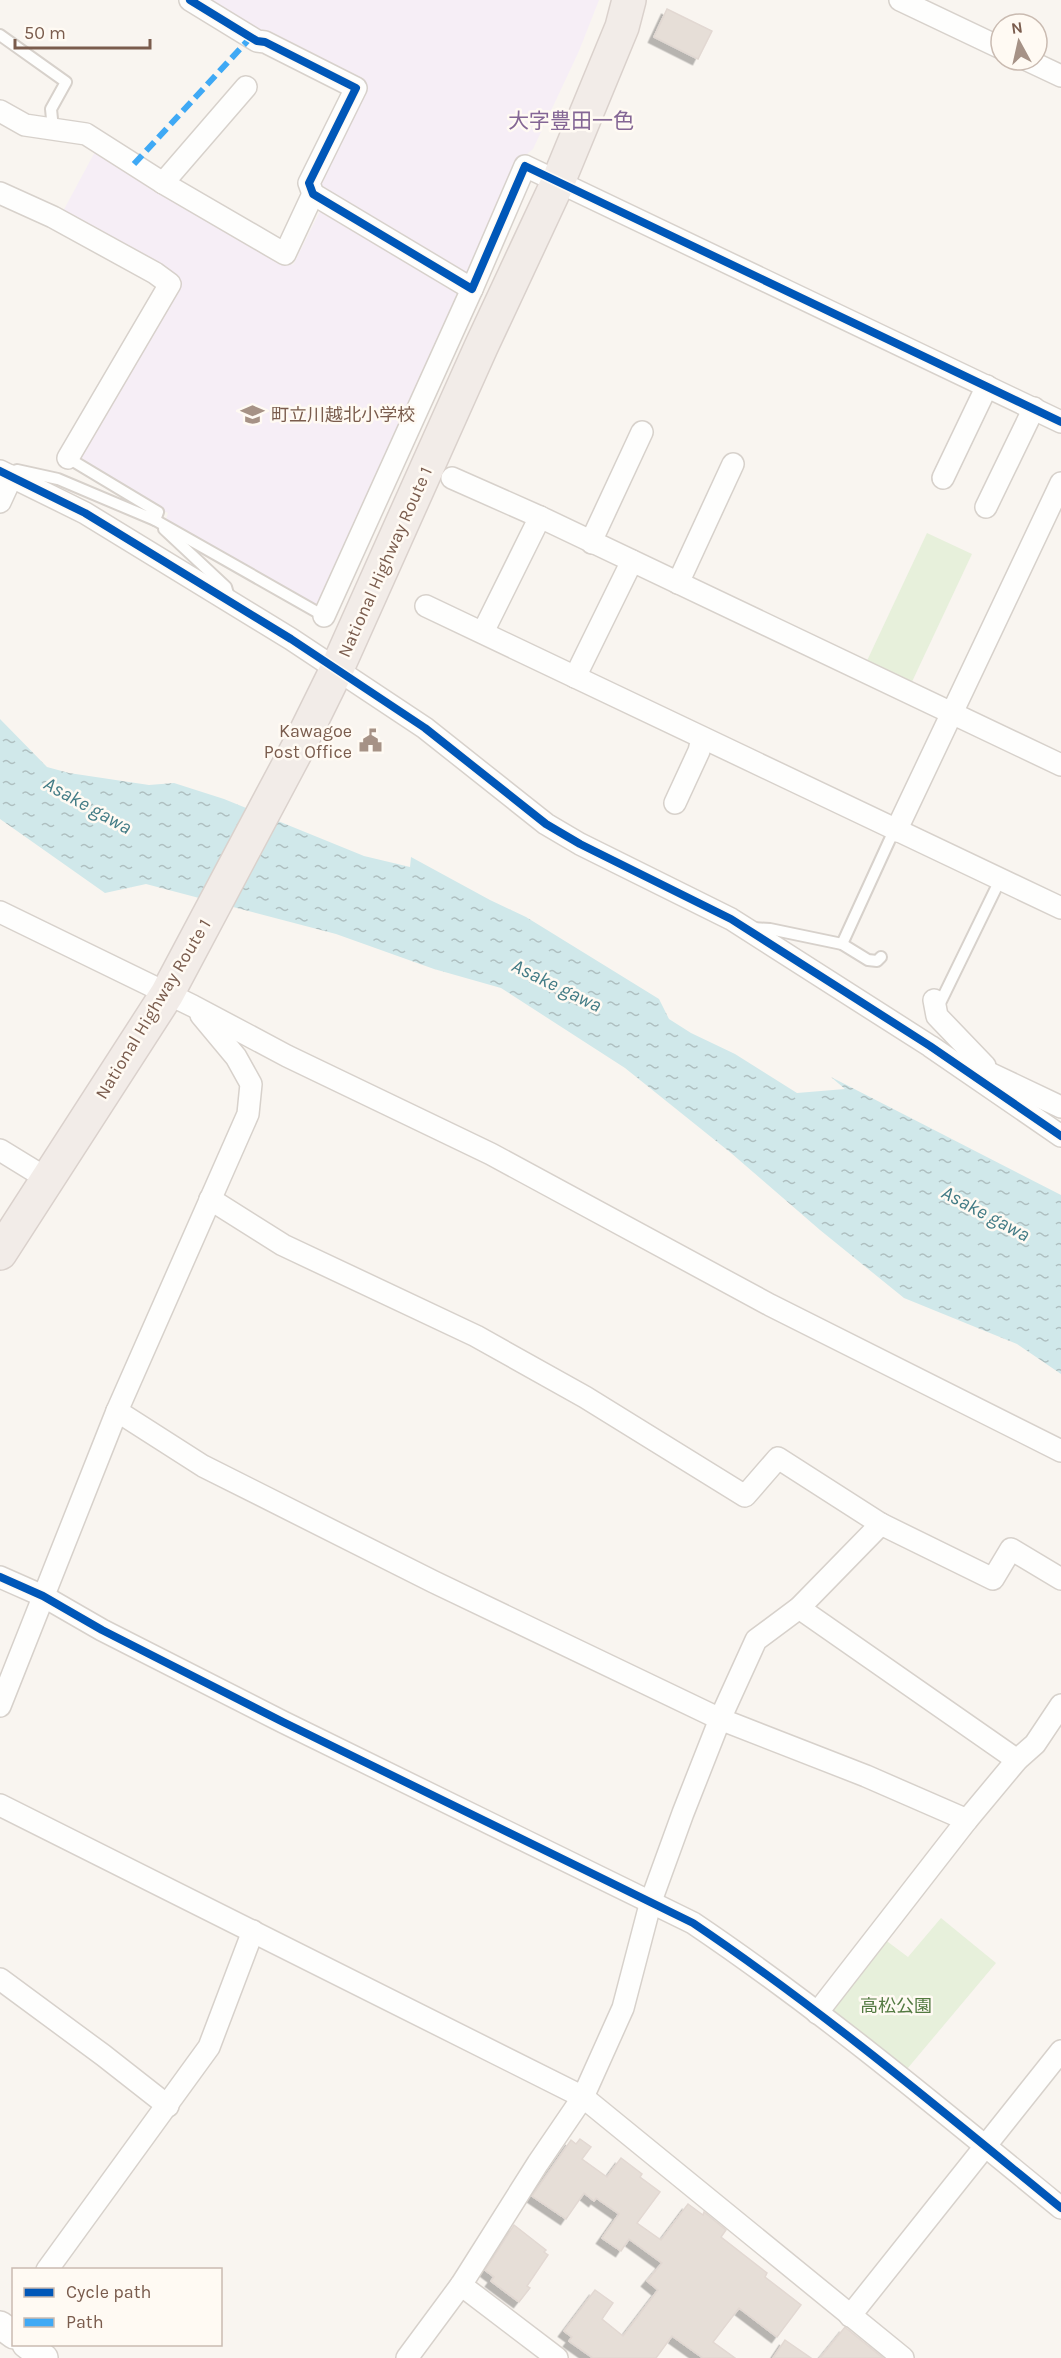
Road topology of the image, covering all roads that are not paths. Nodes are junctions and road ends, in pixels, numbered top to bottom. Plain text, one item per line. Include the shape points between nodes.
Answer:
1 (190, 0) edge
2 (629, 0) edge
3 (900, 0) edge
4 (0, 35) edge
5 (989, 42) edge
6 (246, 87) dead end
7 (0, 111) edge
8 (53, 129) junction
9 (558, 182) junction
10 (163, 183) junction
11 (0, 193) edge
12 (313, 194) junction
13 (472, 289) junction
14 (987, 386) junction
15 (1034, 408) junction
16 (1061, 422) edge
17 (642, 432) dead end
18 (68, 458) joint
19 (733, 464) dead end
20 (4, 470) edge
21 (452, 478) dead end
22 (943, 478) dead end
23 (1061, 483) edge
24 (0, 502) edge
25 (986, 507) dead end
26 (540, 517) junction
27 (155, 520) junction
28 (592, 543) junction
29 (632, 561) junction
30 (678, 583) junction
31 (232, 604) junction
32 (426, 606) dead end
33 (324, 616) joint
34 (483, 632) junction
35 (336, 671) junction
36 (575, 677) junction
37 (951, 713) junction
38 (702, 738) junction
39 (1061, 765) edge
40 (675, 803) dead end
41 (896, 831) junction
42 (1000, 880) junction
43 (1061, 908) edge
44 (0, 912) edge
45 (746, 928) junction
46 (842, 944) junction
47 (881, 957) dead end
48 (180, 1000) junction
49 (938, 1000) joint
50 (980, 1075) junction
51 (1061, 1107) edge
52 (1061, 1136) edge
53 (0, 1150) edge
54 (49, 1180) junction
55 (210, 1199) junction
56 (0, 1253) edge
57 (117, 1411) junction
58 (1061, 1451) edge
59 (881, 1524) junction
60 (0, 1577) edge
61 (1061, 1579) edge
62 (43, 1596) junction
63 (799, 1608) junction
64 (1061, 1705) edge
65 (0, 1706) edge
66 (720, 1719) junction
67 (1017, 1760) junction
68 (0, 1804) edge
69 (967, 1820) junction
70 (651, 1901) junction
71 (253, 1931) junction
72 (0, 1979) edge
73 (817, 2013) junction
74 (1061, 2051) edge
75 (583, 2097) junction
76 (168, 2106) junction
77 (985, 2146) junction
78 (1061, 2208) edge
79 (48, 2268) edge
80 (461, 2285) junction
81 (850, 2316) junction
82 (29, 2346) edge
83 (44, 2358) edge
84 (407, 2358) edge
85 (557, 2358) edge
86 (903, 2358) edge

1 - 12 street via 257,41 356,88 309,183
2 - 9 highway, National Highway Route 1 via 622,27
3 - 5 street
4 - 8 lane via 66,82 51,109
6 - 10 street
7 - 8 street via 25,125
8 - 10 street via 86,134
9 - 13 street via 525,166
9 - 14 street
9 - 35 highway, National Highway Route 1
10 - 12 street via 285,254
11 - 18 street via 53,217 170,284
12 - 13 street
13 - 33 street via 401,454
14 - 15 street
14 - 22 street
15 - 16 street
15 - 25 street
17 - 28 street
18 - 27 lane via 158,512
19 - 30 street
20 - 24 street
20 - 27 lane via 58,479
20 - 31 street via 85,513
21 - 26 street
23 - 37 street
26 - 28 street
26 - 34 street
27 - 31 lane via 225,587
27 - 33 lane
28 - 29 street
29 - 30 street
29 - 36 street
30 - 37 street
31 - 35 street
32 - 34 street
34 - 36 street
35 - 45 street via 425,728 546,824
35 - 48 highway, National Highway Route 1 via 184,963
36 - 38 street
37 - 39 street
37 - 41 street
38 - 40 street
38 - 41 street
41 - 42 street
41 - 46 lane
42 - 43 street
42 - 49 lane
44 - 48 street
45 - 46 lane
45 - 50 street
46 - 47 lane via 868,960
48 - 54 highway, National Highway Route 1
48 - 55 street via 236,1057 251,1084 248,1114
48 - 58 street via 491,1154 770,1305
49 - 50 street via 937,1016 985,1066
50 - 51 street
50 - 52 street
53 - 54 street
54 - 56 highway, National Highway Route 1
55 - 57 street
55 - 59 street via 283,1245 486,1341 745,1496 778,1458
57 - 62 street
57 - 66 street via 203,1466
59 - 61 street via 993,1579 1011,1549
59 - 63 street
60 - 62 street
62 - 65 street
62 - 70 street via 273,1717 607,1883
63 - 66 street via 756,1640
63 - 67 street
64 - 67 street via 1035,1744
66 - 69 street
66 - 70 street
67 - 69 street
68 - 71 street
69 - 73 street
70 - 73 street via 693,1923
70 - 75 street via 623,2008
71 - 75 street
71 - 76 street via 209,2047
72 - 76 street
73 - 77 street
74 - 77 street
75 - 80 street
75 - 81 street
76 - 79 street
77 - 78 street
77 - 81 street
80 - 84 street
80 - 85 street
81 - 86 street
82 - 83 street

